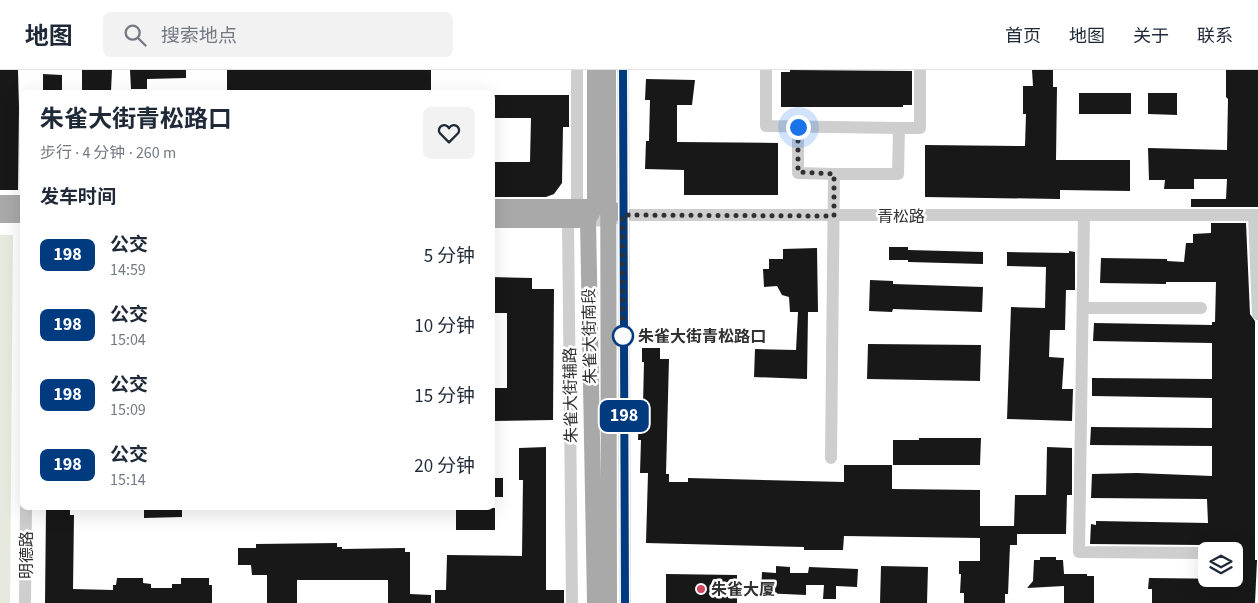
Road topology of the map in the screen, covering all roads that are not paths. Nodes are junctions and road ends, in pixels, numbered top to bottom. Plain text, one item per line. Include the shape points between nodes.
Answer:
1 (577, 70) edge
2 (595, 70) edge
3 (608, 70) edge
4 (623, 70) edge
5 (766, 70) edge
6 (920, 70) edge
7 (798, 127) junction
8 (899, 128) junction
9 (834, 174) junction
10 (0, 202) edge
11 (20, 203) edge
12 (495, 206) edge
13 (573, 214) junction
14 (604, 214) junction
15 (0, 215) edge
16 (20, 215) edge
17 (1256, 215) edge
18 (834, 216) junction
19 (1084, 216) junction
20 (495, 220) edge
21 (1082, 308) junction
22 (1201, 308) dead end
23 (1258, 314) edge
24 (831, 458) dead end
25 (26, 510) edge
26 (1198, 553) edge
27 (25, 603) edge
28 (572, 603) edge
29 (595, 603) edge
30 (609, 603) edge
31 (625, 603) edge

1 - 13 street, 朱雀大街辅路
2 - 14 main road, 朱雀大街南段
3 - 14 main road, 朱雀大街南段
4 - 14 street
5 - 7 street via 766,126
6 - 8 street via 920,128
7 - 8 street
7 - 9 street via 798,172
8 - 9 street via 898,174
9 - 18 street
10 - 11 main road
12 - 13 main road, 青松路
13 - 14 main road, 青松路
13 - 20 main road, 青松路
13 - 28 street, 朱雀大街辅路
14 - 18 street, 青松路
14 - 29 main road, 朱雀大街南段
14 - 30 main road, 朱雀大街南段
14 - 31 street
15 - 16 main road
17 - 19 street, 青松路
17 - 23 street
18 - 19 street, 青松路
18 - 24 street
19 - 21 street
21 - 22 street
21 - 26 street via 1079,552
25 - 27 street, 明德路

